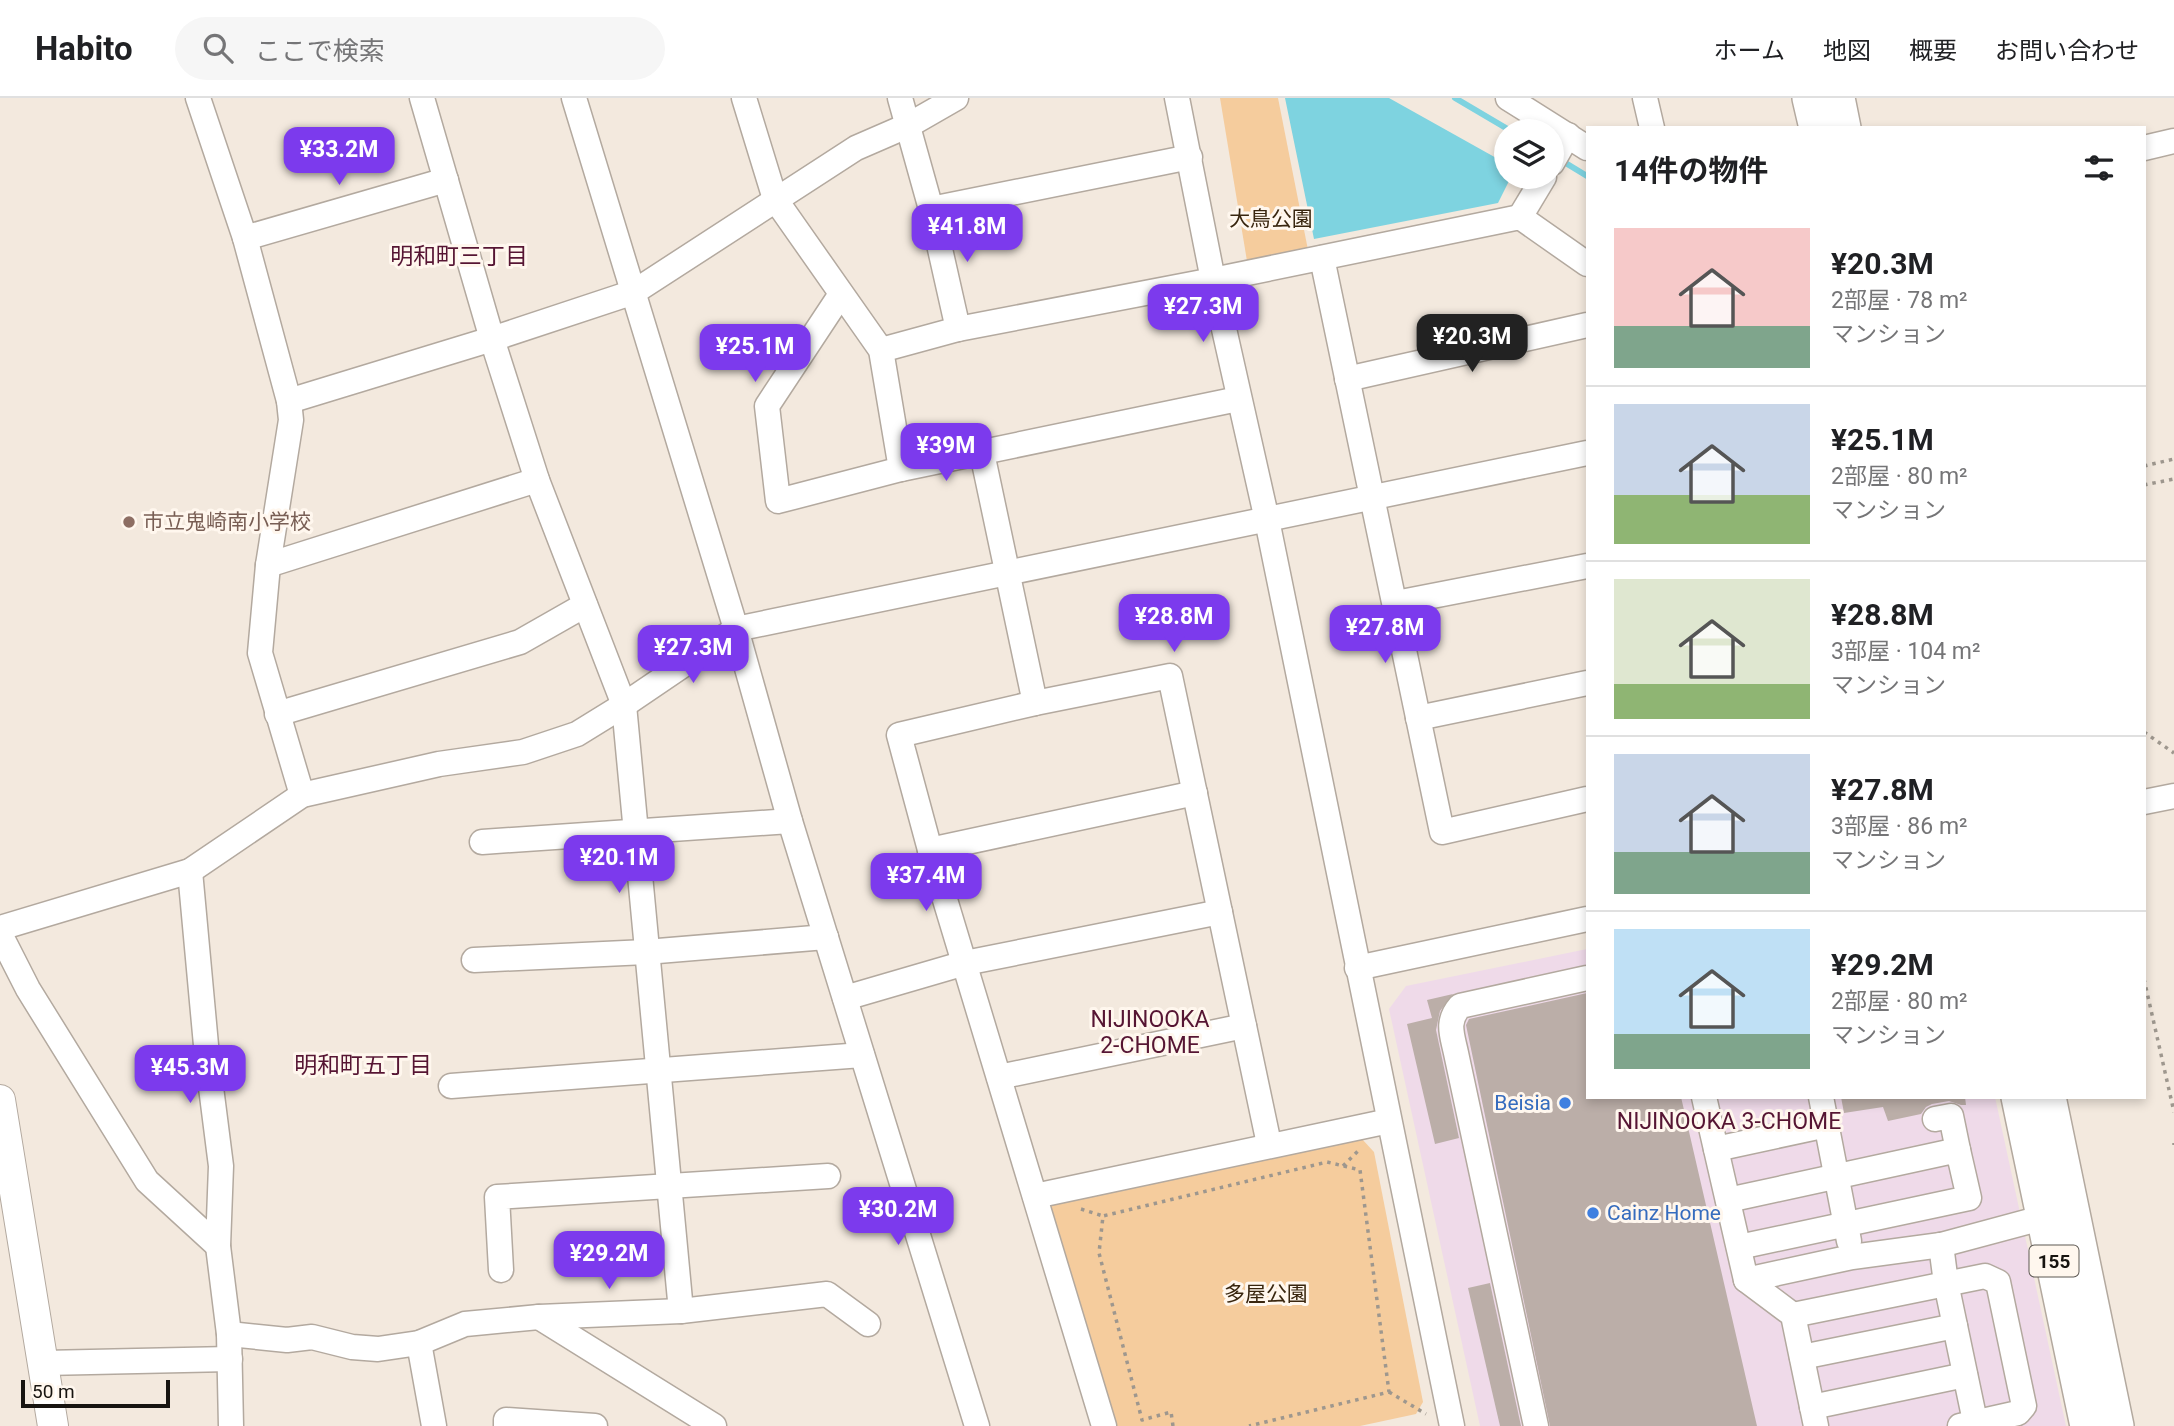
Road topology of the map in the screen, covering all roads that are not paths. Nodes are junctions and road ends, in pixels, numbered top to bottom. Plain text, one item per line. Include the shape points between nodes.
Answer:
1 (198, 98) edge
2 (422, 98) edge
3 (574, 98) edge
4 (744, 98) edge
5 (900, 98) edge
6 (956, 98) edge
7 (1177, 98) edge
8 (1508, 98) edge
9 (1645, 98) edge
10 (1810, 98) edge
11 (1837, 98) edge
12 (909, 125) junction
13 (1652, 126) edge
14 (1816, 126) edge
15 (1843, 126) edge
16 (1578, 141) edge
17 (2174, 141) edge
18 (2146, 148) edge
19 (1564, 153) edge
20 (1190, 157) junction
21 (446, 180) junction
22 (1537, 189) edge
23 (775, 200) junction
24 (932, 209) junction
25 (1520, 217) junction
26 (245, 238) junction
27 (1322, 258) junction
28 (1586, 263) edge
29 (1213, 280) junction
30 (634, 292) junction
31 (841, 294) junction
32 (1586, 325) edge
33 (958, 329) junction
34 (492, 339) junction
35 (881, 350) junction
36 (1347, 379) junction
37 (1238, 399) junction
38 (289, 401) junction
39 (982, 453) junction
40 (1586, 453) edge
41 (901, 469) junction
42 (537, 480) junction
43 (1371, 498) junction
44 (1267, 520) junction
45 (268, 565) junction
46 (1586, 566) edge
47 (1007, 574) junction
48 (1396, 603) junction
49 (585, 605) junction
50 (736, 629) junction
51 (1586, 683) edge
52 (1035, 703) junction
53 (624, 705) junction
54 (276, 714) junction
55 (1419, 718) junction
56 (1195, 793) junction
57 (302, 795) junction
58 (2174, 796) edge
59 (1586, 799) edge
60 (2146, 802) edge
61 (790, 821) junction
62 (636, 833) junction
63 (482, 842) dead end
64 (930, 850) junction
65 (190, 871) junction
66 (1220, 912) junction
67 (1586, 919) edge
68 (0, 928) edge
69 (0, 934) edge
70 (826, 937) junction
71 (646, 952) junction
72 (474, 960) dead end
73 (965, 963) junction
74 (1357, 968) junction
75 (1586, 978) edge
76 (845, 998) junction
77 (1244, 1026) junction
78 (862, 1055) junction
79 (658, 1069) junction
80 (999, 1077) junction
81 (451, 1086) dead end
82 (1712, 1099) edge
83 (1821, 1099) edge
84 (2019, 1099) edge
85 (2048, 1099) edge
86 (0, 1100) edge
87 (1935, 1119) dead end
88 (1389, 1121) junction
89 (1826, 1125) junction
90 (1269, 1144) junction
91 (4, 1146) edge
92 (1716, 1149) junction
93 (1958, 1150) junction
94 (1836, 1175) junction
95 (828, 1176) dead end
96 (668, 1186) junction
97 (1035, 1196) junction
98 (1728, 1200) junction
99 (2045, 1217) junction
100 (1846, 1224) junction
101 (1941, 1245) junction
102 (218, 1246) junction
103 (1739, 1247) junction
104 (1852, 1257) junction
105 (501, 1270) dead end
106 (1746, 1280) junction
107 (1946, 1283) junction
108 (681, 1311) junction
109 (1793, 1315) junction
110 (539, 1317) junction
111 (868, 1324) dead end
112 (1955, 1326) junction
113 (419, 1343) junction
114 (230, 1346) junction
115 (1801, 1357) junction
116 (44, 1363) junction
117 (1965, 1375) junction
118 (1814, 1417) edge
119 (1443, 1423) edge
120 (1970, 1425) edge
121 (53, 1426) edge
122 (231, 1426) edge
123 (434, 1426) edge
124 (506, 1426) edge
125 (595, 1426) edge
126 (714, 1426) edge
127 (977, 1426) edge
128 (1104, 1426) edge
129 (1536, 1426) edge
130 (2088, 1426) edge
131 (2116, 1426) edge

1 - 26 street
2 - 21 street
3 - 30 street
4 - 23 street
5 - 12 street
6 - 12 street
7 - 20 street
8 - 16 street
9 - 13 street
10 - 14 highway
11 - 15 highway
12 - 23 street via 856,148
12 - 24 street
16 - 19 street
17 - 18 street
20 - 24 street
20 - 29 street
21 - 26 street
21 - 34 street
22 - 25 street
23 - 30 street
23 - 31 street
24 - 33 street
25 - 27 street
25 - 28 street
26 - 38 street
27 - 29 street
27 - 36 street
29 - 33 street
29 - 37 street
30 - 34 street
30 - 50 street
31 - 35 street
31 - 41 street via 767,406 778,501
32 - 36 street
33 - 35 street
34 - 38 street
34 - 42 street
35 - 41 street
36 - 43 street
37 - 39 street
37 - 44 street
38 - 45 street via 291,421
39 - 41 street
39 - 47 street
40 - 43 street
42 - 45 street
42 - 49 street
43 - 44 street
43 - 48 street
44 - 47 street
44 - 74 street
45 - 54 street via 260,653
46 - 48 street
47 - 50 street
47 - 52 street
48 - 55 street
49 - 53 street
49 - 54 street via 520,642
50 - 53 street
50 - 61 street
51 - 55 street
52 - 56 street via 1170,676
52 - 64 street via 899,735
53 - 57 street via 577,734 523,752 439,764
53 - 62 street
54 - 57 street
55 - 59 street via 1443,832
56 - 64 street
56 - 66 street
57 - 65 street
58 - 60 street
61 - 62 street
61 - 70 street
62 - 63 street
62 - 71 street
64 - 73 street
65 - 68 street
65 - 102 street via 221,1166
66 - 73 street
66 - 77 street
67 - 74 street
69 - 102 street via 28,989 147,1181
70 - 71 street
70 - 76 street
71 - 72 street
71 - 79 street
73 - 76 street
73 - 80 street
74 - 88 street
75 - 129 street via 1460,1006 1452,1015 1456,1053
76 - 78 street
77 - 80 street
77 - 90 street
78 - 79 street
78 - 127 street
79 - 81 street
79 - 96 street
80 - 97 street
82 - 92 street
83 - 89 street
84 - 99 highway, 155
85 - 131 highway, 155
86 - 91 main road
87 - 93 street via 1951,1116
88 - 90 street
88 - 119 street
89 - 92 street
89 - 94 street
90 - 97 street
91 - 116 main road
92 - 98 street
93 - 94 street
93 - 100 street via 1969,1198
94 - 98 street
94 - 100 street
95 - 96 street
96 - 105 street via 497,1197
96 - 108 street
97 - 128 street
98 - 103 street
99 - 101 street
99 - 130 highway, 155
100 - 103 street
100 - 104 street
101 - 104 street
101 - 107 street
102 - 114 street
103 - 106 street
104 - 106 street
106 - 109 street
107 - 109 street
107 - 112 street
107 - 120 street via 1985,1276 1998,1282 2024,1406 2018,1413
108 - 110 street
108 - 111 street via 827,1294
109 - 115 street
110 - 113 street via 465,1324
110 - 126 street
112 - 115 street
112 - 117 street
113 - 114 street via 378,1349 312,1338
113 - 123 street
114 - 116 street
114 - 122 street
115 - 118 street
116 - 121 main road
117 - 118 street
117 - 120 street
124 - 125 street via 506,1420

